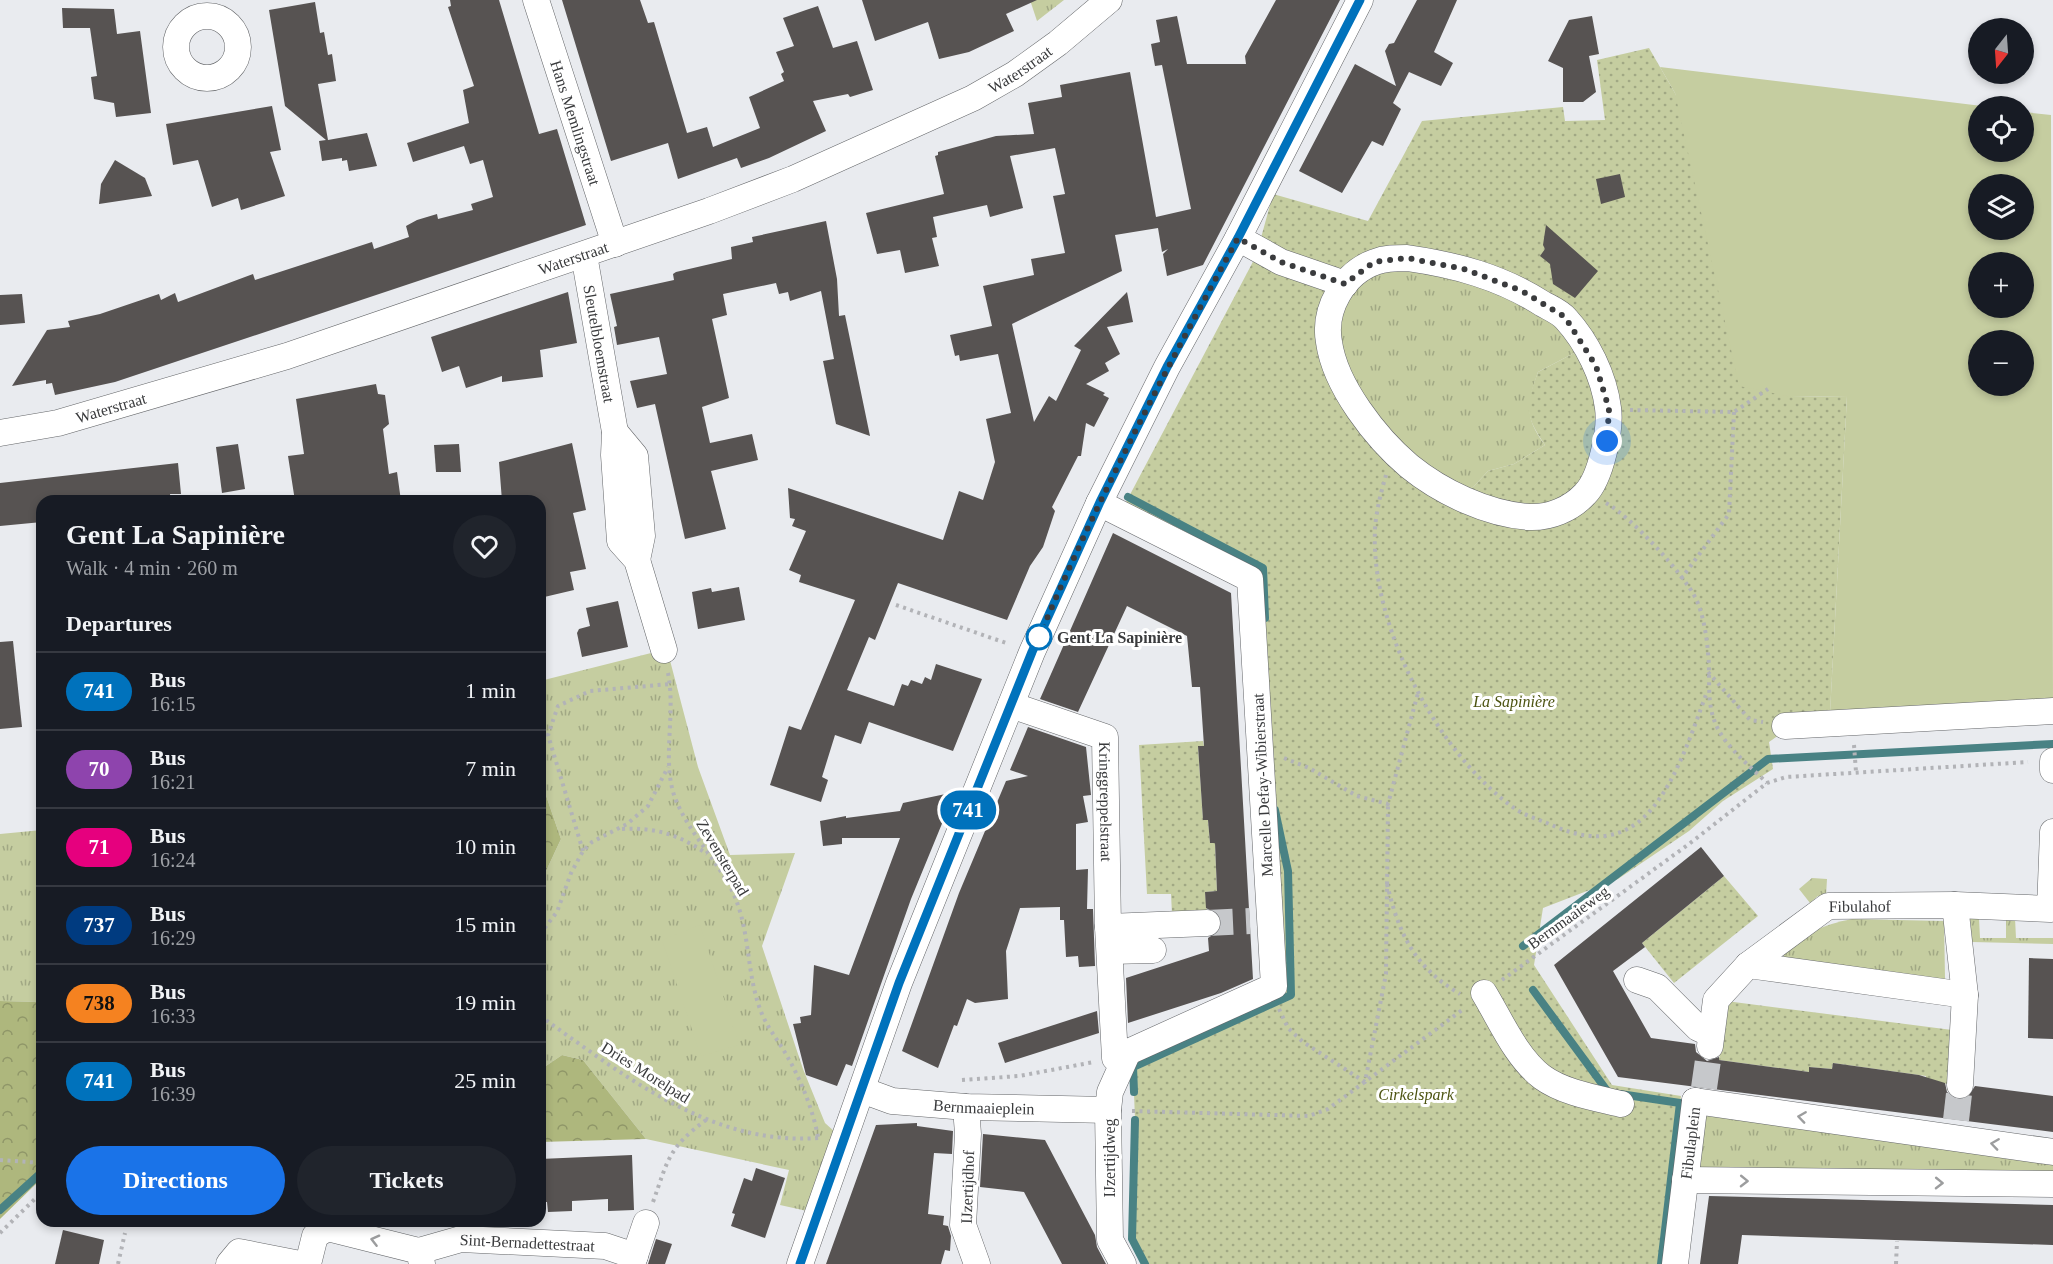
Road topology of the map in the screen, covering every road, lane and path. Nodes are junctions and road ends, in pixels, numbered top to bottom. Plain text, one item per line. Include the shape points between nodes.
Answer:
1 (536, 0) edge
2 (1109, 0) edge
3 (1360, 0) edge
4 (1238, 238) junction
5 (615, 244) junction
6 (584, 255) junction
7 (1345, 284) junction
8 (1768, 389) dead end
9 (1609, 409) junction
10 (1734, 412) junction
11 (0, 433) edge
12 (1393, 451) junction
13 (1586, 493) junction
14 (1100, 502) junction
15 (1681, 579) junction
16 (896, 605) dead end
17 (664, 650) joint
18 (1032, 652) junction
19 (1708, 672) junction
20 (670, 684) junction
21 (1418, 692) junction
22 (1707, 692) junction
23 (1011, 705) junction
24 (2053, 711) edge
25 (1785, 726) joint
26 (1281, 757) dead end
27 (2053, 761) edge
28 (668, 766) junction
29 (2053, 770) edge
30 (1767, 783) junction
31 (1388, 804) junction
32 (618, 829) junction
33 (2053, 832) edge
34 (583, 851) junction
35 (710, 855) junction
36 (1386, 878) junction
37 (1955, 905) junction
38 (1207, 922) tunnel mouth
39 (546, 926) edge
40 (1109, 939) junction
41 (1153, 950) dead end
42 (1748, 965) junction
43 (1637, 980) dead end
44 (1965, 995) junction
45 (1479, 998) junction
46 (1281, 1012) dead end
47 (546, 1020) edge
48 (1122, 1055) junction
49 (951, 1081) dead end
50 (1365, 1082) junction
51 (1960, 1085) tunnel mouth
52 (862, 1090) junction
53 (1621, 1104) dead end
54 (966, 1107) junction
55 (1108, 1110) junction
56 (706, 1119) junction
57 (818, 1138) joint
58 (2053, 1152) edge
59 (0, 1160) edge
60 (36, 1163) edge
61 (1685, 1180) junction
62 (2053, 1184) edge
63 (36, 1198) edge
64 (646, 1223) joint
65 (0, 1233) edge
66 (125, 1233) dead end
67 (1897, 1241) dead end
68 (420, 1258) edge
69 (634, 1260) edge
70 (118, 1264) edge
71 (229, 1264) edge
72 (300, 1264) edge
73 (308, 1264) edge
74 (800, 1264) edge
75 (977, 1264) edge
76 (1123, 1264) edge
77 (1675, 1264) edge
78 (1896, 1264) edge

1 - 5 street, Hans Memlingstraat
2 - 5 street, Waterstraat via 1015,74 973,98 793,179
3 - 4 street
4 - 7 street via 1281,262
4 - 14 street via 1167,367
5 - 6 street, Waterstraat
6 - 11 street, Waterstraat via 287,356 58,423
6 - 17 street, Sleutelbloemstraat via 615,432 620,541 637,561
7 - 9 street via 1374,262 1407,258 1464,269 1522,291 1565,317 1596,366
7 - 12 street via 1331,307 1328,341 1340,377
8 - 10 path
9 - 10 path
9 - 13 street via 1607,441
10 - 15 path via 1729,514
12 - 13 street via 1435,485 1502,512 1529,517 1556,514
12 - 21 path via 1375,529 1378,568 1390,627
13 - 15 path via 1618,510 1660,551
14 - 18 street
14 - 48 street, Marcelle Defay-Wibierstraat via 1250,579 1260,920 1274,987
15 - 19 path via 1697,600
16 - 18 path
17 - 20 path, Zevensterpad
18 - 23 street
19 - 22 path
19 - 25 path via 1750,720
20 - 28 path, Zevensterpad via 673,718
20 - 34 path via 590,691 558,706 548,735
21 - 22 path via 1448,742 1477,777 1516,809 1568,833 1606,838 1637,823 1658,800 1685,751
21 - 31 path
22 - 30 path via 1718,729
23 - 40 street, Kringgreppelstraat via 1105,737
23 - 52 street via 899,983
24 - 25 street
26 - 31 path via 1357,796
27 - 29 street
27 - 30 path, Bernmaaieweg via 1797,776
28 - 32 path via 648,806
28 - 35 path, Zevensterpad via 683,814
30 - 45 path, Bernmaaieweg
31 - 36 path
32 - 34 path
32 - 35 path via 674,834
33 - 37 street, Fibulahof via 2050,909
34 - 39 path via 557,912
35 - 57 path, Zevensterpad via 742,915 760,1010 793,1068
36 - 45 path via 1395,919 1416,959 1441,983
36 - 50 path via 1386,974
37 - 42 street, Fibulahof via 1828,906
37 - 44 street
38 - 40 street
40 - 41 street
40 - 48 street, Kringgreppelstraat
42 - 43 street, Fibulahof via 1716,1000 1710,1040 1657,987
42 - 44 street
44 - 51 street
45 - 50 path, Bernmaaieweg
45 - 53 street via 1543,1077 1582,1095
46 - 50 path via 1288,1028 1303,1042
47 - 56 path, Dries Morelpad via 665,1101
48 - 49 path via 1020,1076
48 - 55 street, IJzertijdweg
50 - 55 path, Bernmaaieweg via 1328,1109 1309,1116
52 - 54 street, Bernmaaieplein via 892,1101
52 - 74 street
54 - 55 street, Bernmaaieplein
54 - 75 street, IJzertijdhof via 963,1225
55 - 76 street, IJzertijdweg via 1110,1240
56 - 57 path, Dries Morelpad via 756,1134
56 - 64 path via 682,1137 670,1154
58 -> 61 street, Fibulaplein via 1955,1129 1699,1095
59 - 60 path
61 -> 62 street, Fibulaplein
61 - 77 street
63 - 65 path
64 - 69 street, Sint-Bernadettestraat
66 - 70 path
67 - 78 path
68 - 69 street, Sint-Bernadettestraat via 461,1239 605,1246
68 -> 73 street, Sint-Bernadettestraat via 327,1228 315,1236
71 - 72 street via 239,1252

